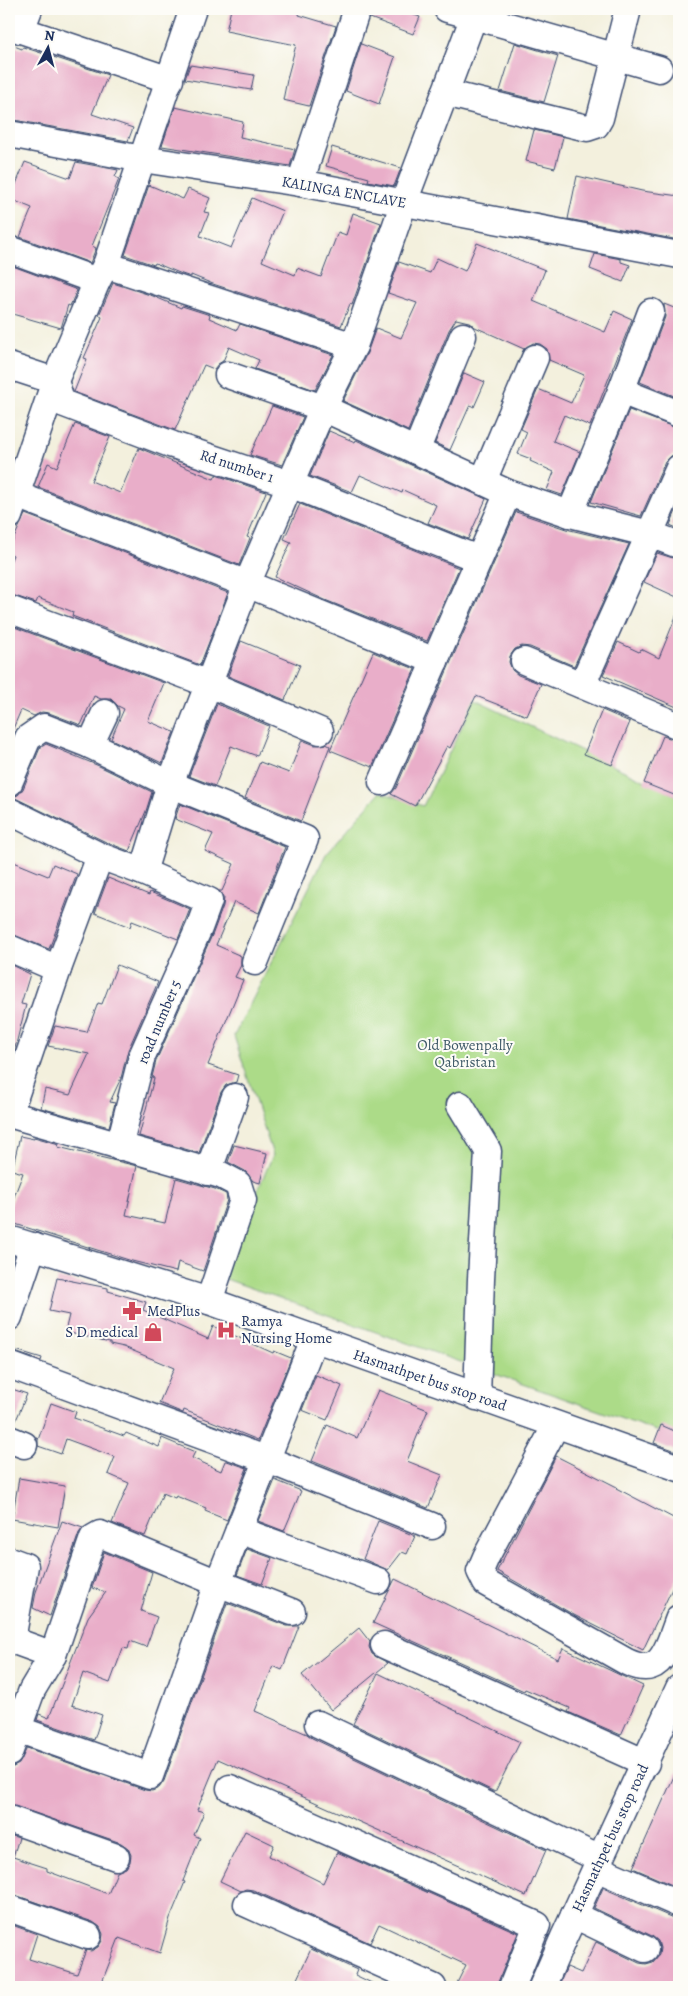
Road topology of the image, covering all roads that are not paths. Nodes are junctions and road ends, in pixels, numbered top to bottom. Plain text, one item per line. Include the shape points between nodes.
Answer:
1 (193, 9) edge
2 (357, 9) edge
3 (447, 9) edge
4 (628, 9) edge
5 (474, 12) edge
6 (20, 22) edge
7 (616, 57) junction
8 (659, 70) dead end
9 (170, 80) junction
10 (445, 94) junction
11 (9, 134) edge
12 (142, 159) junction
13 (300, 183) junction
14 (404, 202) junction
15 (9, 249) edge
16 (679, 255) edge
17 (101, 273) junction
18 (651, 312) dead end
19 (463, 336) dead end
20 (354, 346) junction
21 (535, 358) dead end
22 (9, 366) edge
23 (228, 375) dead end
24 (55, 381) junction
25 (621, 391) junction
26 (323, 408) junction
27 (679, 414) edge
28 (416, 451) junction
29 (679, 468) edge
30 (483, 481) junction
31 (290, 484) junction
32 (508, 492) junction
33 (11, 501) edge
34 (570, 514) junction
35 (650, 534) junction
36 (679, 545) edge
37 (478, 559) junction
38 (247, 584) junction
39 (9, 609) edge
40 (435, 661) junction
41 (524, 661) dead end
42 (209, 684) junction
43 (582, 685) junction
44 (106, 713) dead end
45 (679, 726) edge
46 (320, 731) dead end
47 (90, 745) junction
48 (382, 782) dead end
49 (9, 783) edge
50 (170, 784) junction
51 (9, 811) edge
52 (100, 856) junction
53 (143, 872) junction
54 (9, 948) edge
55 (255, 962) dead end
56 (58, 969) junction
57 (235, 1097) dead end
58 (460, 1105) dead end
59 (119, 1146) junction
60 (208, 1172) junction
61 (21, 1243) edge
62 (209, 1301) junction
63 (9, 1317) edge
64 (314, 1339) junction
65 (9, 1365) edge
66 (477, 1397) junction
67 (556, 1425) junction
68 (268, 1460) junction
69 (679, 1468) edge
70 (432, 1526) dead end
71 (239, 1530) junction
72 (9, 1560) edge
73 (378, 1581) dead end
74 (218, 1584) junction
75 (292, 1612) dead end
76 (679, 1618) edge
77 (10, 1640) edge
78 (384, 1645) dead end
79 (52, 1655) junction
80 (679, 1688) edge
81 (318, 1724) dead end
82 (672, 1726) edge
83 (13, 1741) edge
84 (646, 1763) junction
85 (230, 1788) dead end
86 (9, 1819) edge
87 (116, 1857) dead end
88 (598, 1864) junction
89 (247, 1904) dead end
90 (679, 1904) edge
91 (9, 1908) edge
92 (574, 1915) junction
93 (88, 1936) dead end
94 (644, 1949) dead end
95 (404, 1981) edge
96 (433, 1987) edge
97 (512, 1987) edge
98 (542, 1987) edge

1 - 9 street
2 - 13 street
3 - 5 street
4 - 7 street
5 - 7 street
5 - 10 street
6 - 9 street
7 - 8 street
7 - 10 street via 600,118 596,125 587,128
9 - 12 street
10 - 14 street
11 - 12 street, KALINGA ENCLAVE
12 - 13 street, KALINGA ENCLAVE
12 - 17 street
13 - 14 street, KALINGA ENCLAVE
14 - 16 street, KALINGA ENCLAVE
14 - 20 street
15 - 17 street
17 - 20 street
17 - 24 street
18 - 25 street
19 - 28 street
20 - 26 street
21 - 30 street
22 - 24 street
23 - 26 street
24 - 31 street, Rd number 1 via 62,403
24 - 33 street
25 - 27 street
25 - 34 street
26 - 28 street
26 - 31 street
28 - 30 street
29 - 35 street
30 - 32 street
31 - 37 street, Rd number 1
31 - 38 street
32 - 34 street
32 - 37 street
33 - 38 street
34 - 35 street
35 - 36 street
35 - 43 street
37 - 40 street
38 - 40 street
38 - 42 street
39 - 42 street
40 - 48 street
41 - 43 street
42 - 46 street
42 - 50 street
43 - 45 street
44 - 47 street
47 - 49 street via 44,727 28,738
47 - 50 street
50 - 53 street
50 - 55 street via 304,839
51 - 52 street
52 - 53 street
52 - 56 street
53 - 59 street, road number 5 via 208,901 142,1056
54 - 56 street
56 - 59 street via 9,1114
57 - 60 street
58 - 66 street via 488,1151
59 - 60 street
60 - 62 street via 238,1184 243,1200
61 - 62 street, Hasmathpet bus stop road
61 - 63 street
62 - 64 street, Hasmathpet bus stop road
64 - 66 street, Hasmathpet bus stop road
64 - 68 street
65 - 68 street
66 - 67 street, Hasmathpet bus stop road
67 - 69 street, Hasmathpet bus stop road
67 - 76 street via 486,1557 480,1571 486,1583 627,1662 640,1666 651,1666 660,1660
68 - 70 street
68 - 71 street
71 - 73 street
71 - 74 street
72 - 77 street via 26,1566
74 - 75 street
74 - 79 street via 100,1534 93,1538
74 - 83 street via 150,1776
77 - 79 street
78 - 84 street
79 - 83 street via 32,1690
80 - 82 street, Hasmathpet bus stop road
81 - 88 street
82 - 84 street, Hasmathpet bus stop road
84 - 88 street, Hasmathpet bus stop road
85 - 97 street via 537,1925
86 - 87 street
88 - 90 street
88 - 92 street, Hasmathpet bus stop road
89 - 95 street
91 - 93 street
92 - 94 street
92 - 98 street, Hasmathpet bus stop road
95 - 96 street

